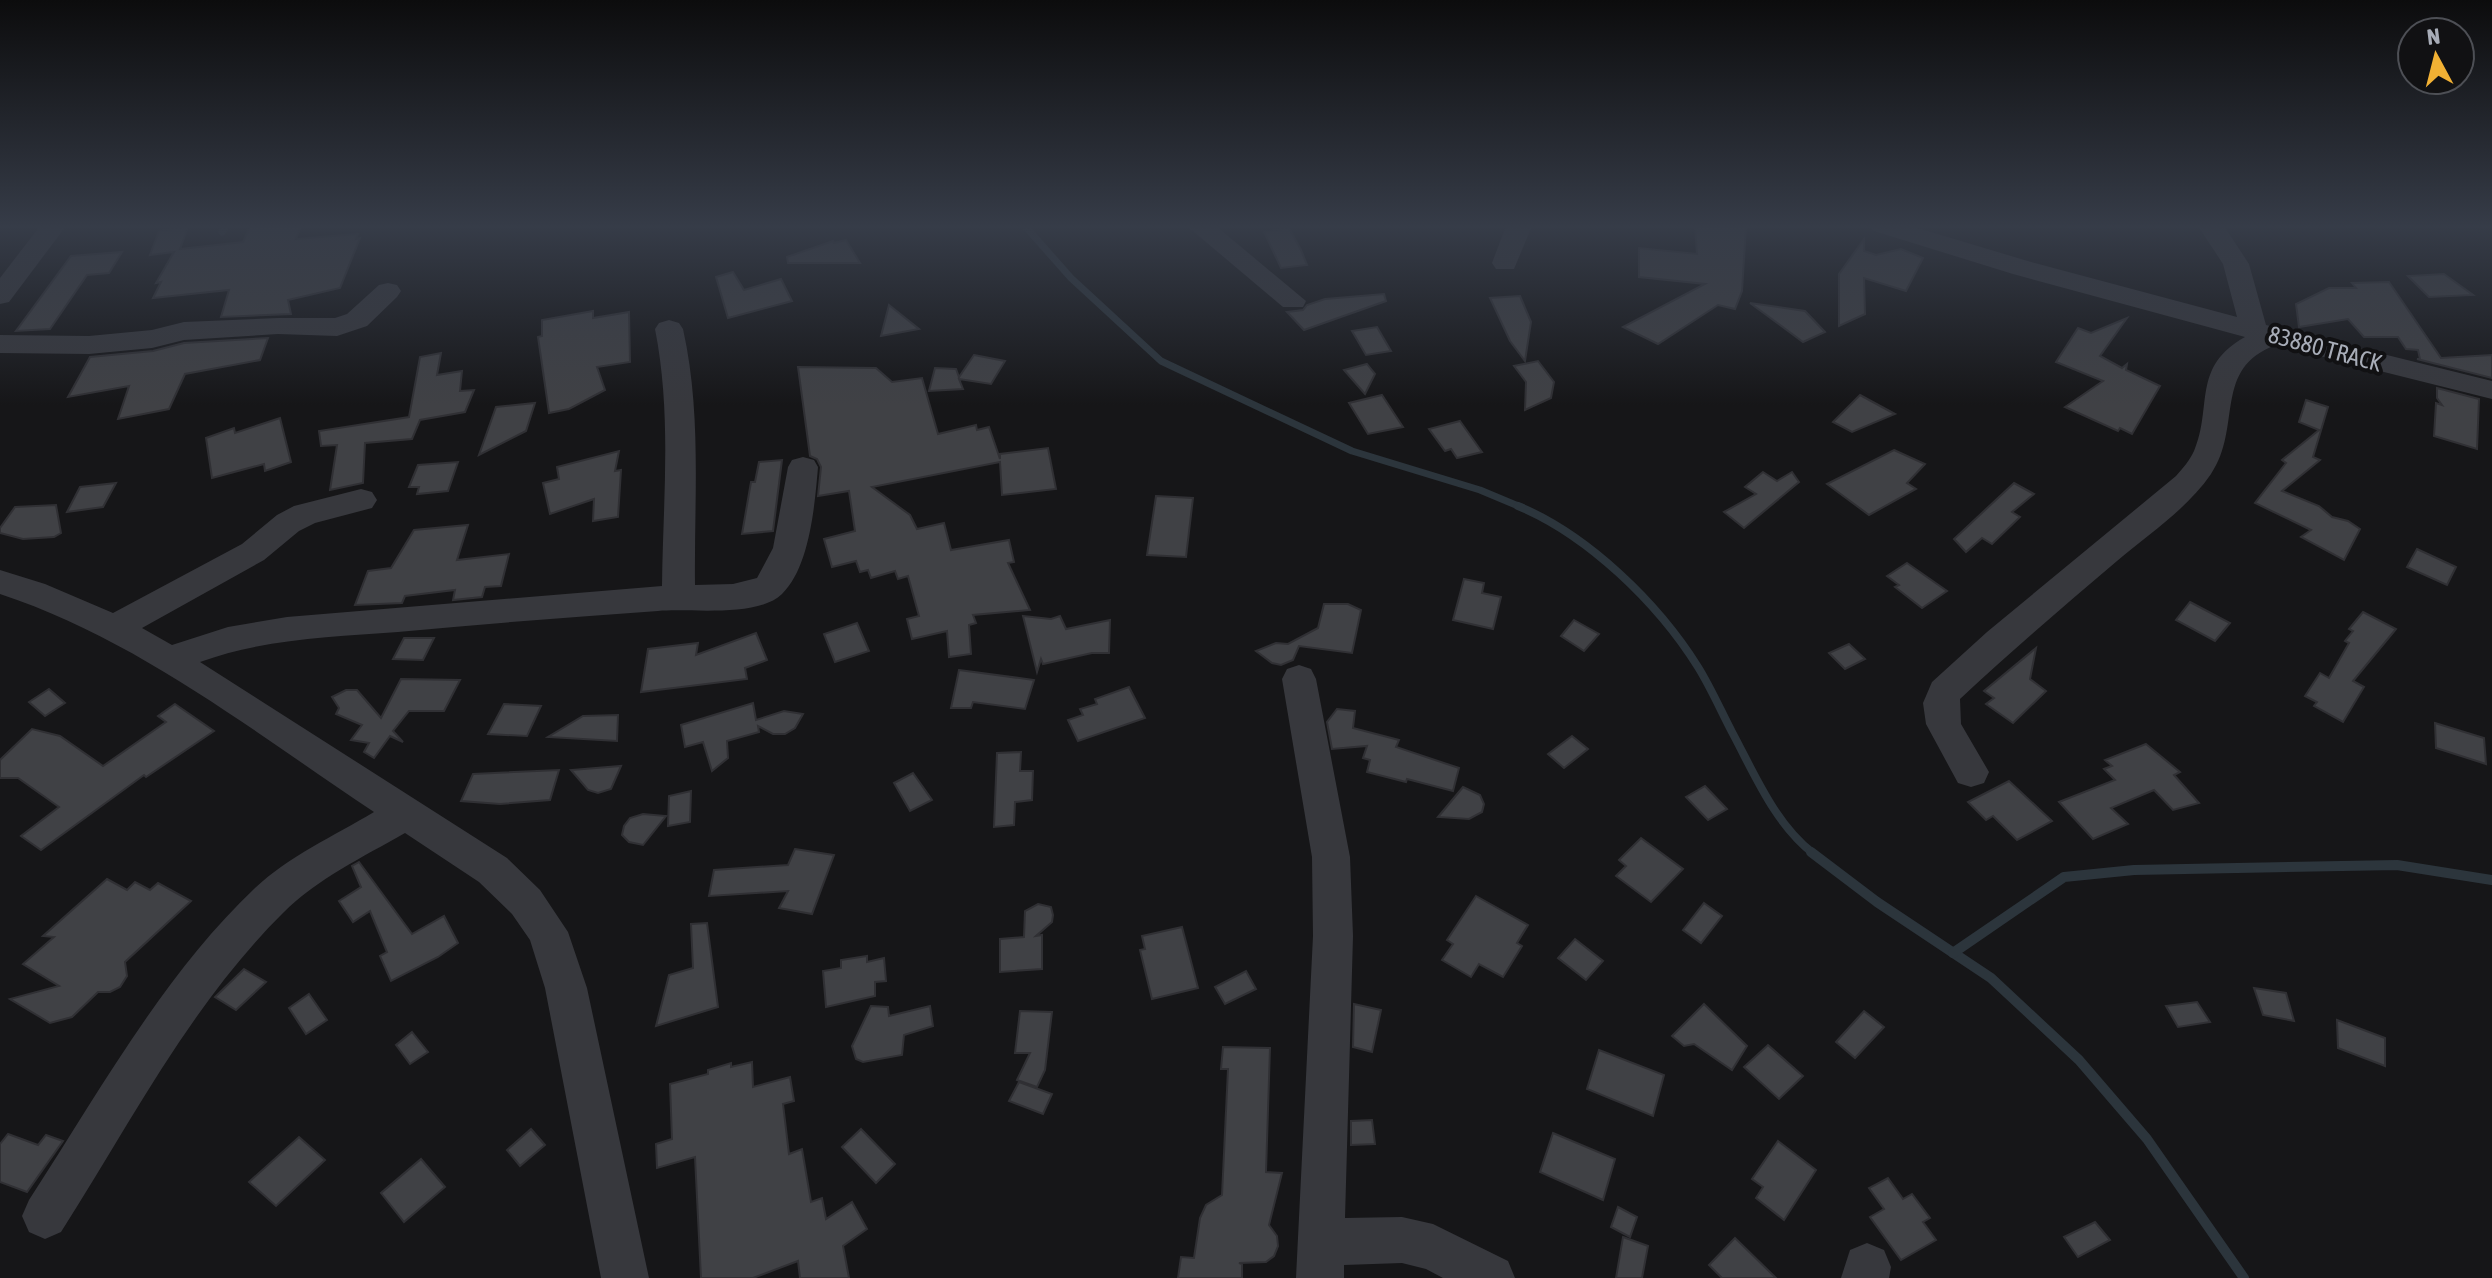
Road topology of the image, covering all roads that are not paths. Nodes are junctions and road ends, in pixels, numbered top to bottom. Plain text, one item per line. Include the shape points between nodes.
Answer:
1 (1274, 286) edge
2 (2088, 286) edge
3 (2245, 286) edge
4 (388, 291) dead end
5 (1293, 301) dead end
6 (669, 329) dead end
7 (2264, 333) junction
8 (0, 344) edge
9 (2492, 390) edge
10 (803, 467) dead end
11 (361, 500) dead end
12 (0, 582) edge
13 (678, 596) junction
14 (115, 628) junction
15 (171, 659) junction
16 (1299, 679) dead end
17 (1971, 772) dead end
18 (404, 814) junction
19 (45, 1216) dead end
20 (1321, 1260) edge
21 (625, 1278) edge
22 (1491, 1278) edge

1 - 5 street
2 - 7 street, 83880 TRACK
3 - 7 street
4 - 8 street via 357,320 337,327 195,330 89,345
6 - 13 street via 683,414
7 - 9 street, 83880 TRACK
7 - 17 street via 2228,363 2211,447 2177,494 1944,692 1940,703 1945,726
10 - 13 street via 800,509 772,584 753,594
11 - 14 street via 305,514 253,552
12 - 14 street via 37,592
13 - 15 street via 323,625 207,643
14 - 15 street
15 - 18 street
16 - 20 street via 1331,857
18 - 19 street via 305,872 270,900 198,979
18 - 21 street via 493,870 548,932 566,988
20 - 22 street via 1402,1240 1433,1247

